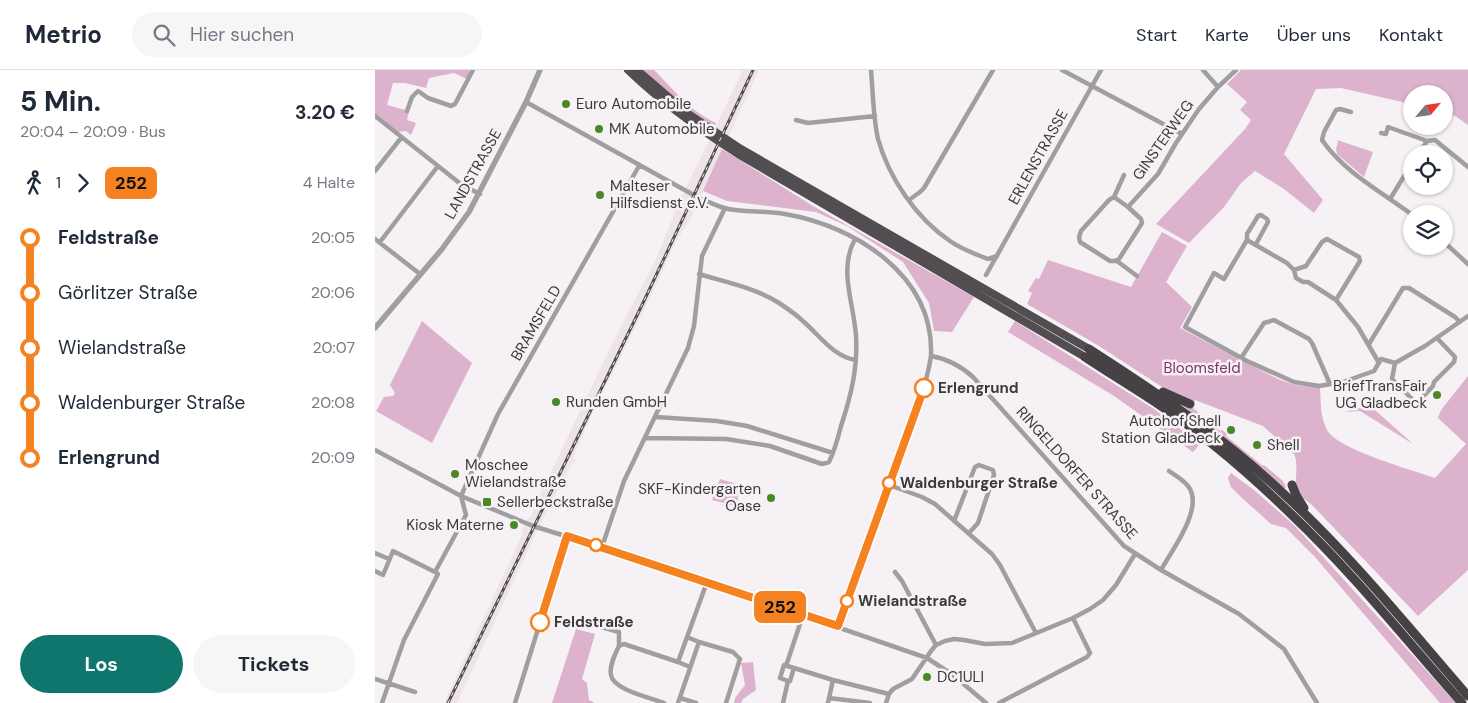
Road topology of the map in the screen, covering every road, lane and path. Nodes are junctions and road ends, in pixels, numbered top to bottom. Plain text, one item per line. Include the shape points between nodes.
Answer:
1 (473, 70) edge
2 (540, 70) edge
3 (628, 70) edge
4 (637, 70) edge
5 (871, 70) edge
6 (993, 70) edge
7 (1062, 70) edge
8 (1101, 70) edge
9 (1203, 70) edge
10 (1237, 70) edge
11 (1092, 86) junction
12 (1218, 88) junction
13 (526, 102) junction
14 (407, 111) dead end
15 (1351, 112) dead end
16 (375, 116) edge
17 (875, 116) junction
18 (796, 120) dead end
19 (1381, 133) dead end
20 (1181, 134) junction
21 (401, 138) junction
22 (1428, 141) junction
23 (1425, 145) edge
24 (438, 166) junction
25 (639, 166) junction
26 (1468, 167) edge
27 (375, 171) edge
28 (1124, 175) dead end
29 (1403, 179) edge
30 (480, 194) junction
31 (1114, 197) junction
32 (1390, 199) junction
33 (909, 200) junction
34 (1129, 207) junction
35 (725, 208) junction
36 (1403, 208) edge
37 (375, 239) edge
38 (855, 239) junction
39 (1247, 240) junction
40 (380, 242) junction
41 (1256, 244) junction
42 (1453, 250) edge
43 (997, 256) junction
44 (1117, 260) junction
45 (1468, 264) edge
46 (1294, 270) junction
47 (419, 274) junction
48 (699, 274) junction
49 (986, 274) dead end
50 (1137, 276) dead end
51 (1336, 300) junction
52 (1468, 316) edge
53 (1460, 322) junction
54 (375, 328) edge
55 (1437, 338) junction
56 (1369, 344) junction
57 (1087, 353) junction
58 (931, 356) junction
59 (1241, 358) junction
60 (856, 360) junction
61 (1379, 362) junction
62 (1395, 363) junction
63 (1330, 384) junction
64 (1151, 388) junction
65 (1190, 404) dead end
66 (656, 417) junction
67 (646, 438) junction
68 (375, 450) edge
69 (833, 453) junction
70 (1169, 471) dead end
71 (889, 485) junction
72 (1292, 485) dead end
73 (461, 496) junction
74 (954, 521) junction
75 (1321, 530) junction
76 (969, 532) junction
77 (567, 536) junction
78 (602, 547) junction
79 (375, 553) edge
80 (1135, 554) junction
81 (389, 559) junction
82 (1161, 570) junction
83 (375, 572) edge
84 (435, 572) junction
85 (895, 572) dead end
86 (707, 582) junction
87 (803, 615) junction
88 (1073, 618) junction
89 (598, 626) dead end
90 (838, 626) junction
91 (1036, 633) junction
92 (687, 638) junction
93 (699, 642) junction
94 (936, 645) junction
95 (619, 646) junction
96 (927, 658) junction
97 (678, 662) junction
98 (786, 666) junction
99 (690, 667) junction
100 (794, 668) junction
101 (375, 679) edge
102 (833, 680) junction
103 (788, 681) junction
104 (388, 684) junction
105 (415, 692) dead end
106 (889, 694) junction
107 (1468, 696) edge
108 (679, 700) edge
109 (829, 700) edge
110 (382, 703) edge
111 (515, 703) edge
112 (664, 703) edge
113 (696, 703) edge
114 (725, 703) edge
115 (783, 703) edge
116 (870, 703) edge
117 (886, 703) edge
118 (986, 703) edge
119 (999, 703) edge
120 (1317, 703) edge
121 (1462, 703) edge

1 - 14 street via 455,104 451,106 428,98 418,91
2 - 13 street, LANDSTRASSE
3 - 57 highway via 683,118 738,154
4 - 57 highway via 687,113 741,149
5 - 17 street
6 - 33 street via 924,188
7 - 11 street
8 - 11 street, ERLENSTRASSE
9 - 12 street
10 - 12 street, GINSTERWEG
11 - 20 street
11 - 43 street, ERLENSTRASSE
12 - 20 street, GINSTERWEG
13 - 25 street
13 - 30 street, LANDSTRASSE
15 - 32 street via 1336,110 1322,140 1348,169
16 - 21 street
17 - 18 street via 808,123
17 - 33 street via 884,156
19 - 22 street via 1386,134 1388,127
20 - 34 street, GINSTERWEG via 1158,174
21 - 24 street
21 - 27 street
22 - 23 street
22 - 26 street via 1435,140
24 - 30 street
24 - 40 street
25 - 35 street
25 - 73 street, BRAMSFELD via 498,414
28 - 31 street, GINSTERWEG
29 - 32 street
30 - 47 street, LANDSTRASSE via 459,226
31 - 34 street
31 - 44 street, GINSTERWEG via 1093,216 1079,238 1082,244 1110,261
32 - 36 street
33 - 43 street via 952,242 988,259
34 - 44 street via 1141,219 1141,224
35 - 38 street via 804,218
35 - 48 street via 702,256
37 - 40 street
38 - 58 street via 875,250 905,277 925,312
38 - 60 street via 850,249 847,272
39 - 41 street
39 - 41 street via 1248,232 1261,215 1268,222
39 - 59 street via 1223,278 1214,273 1185,327
40 - 47 street
41 - 46 street via 1287,262
42 - 45 street
43 - 49 street, ERLENSTRASSE
44 - 50 street, GINSTERWEG
46 - 51 street via 1296,278
46 - 51 street via 1306,266 1327,239 1359,257 1360,261
47 - 54 street, LANDSTRASSE
48 - 60 street via 778,302 846,359
48 - 66 street via 689,345
51 - 56 street
52 - 53 street
53 - 55 street
53 - 56 street via 1409,288 1403,288
55 - 62 street
55 - 62 street via 1455,357 1454,362 1419,401 1392,379
56 - 61 street
57 - 64 highway
57 - 121 highway via 1228,458 1293,515
58 - 71 street via 923,389
58 - 80 street, RINGELDORFER STRASSE via 962,366 1116,538
59 - 63 street via 1294,382 1319,386
59 - 63 street via 1264,322 1274,320 1309,339
60 - 69 street via 853,384
61 - 62 street
61 - 63 street via 1374,371
64 - 65 highway
64 - 75 highway via 1235,451
66 - 67 street
66 - 69 street via 747,426
67 - 69 street via 726,439 770,446 821,464 829,462
67 - 78 street via 625,480
68 - 73 street
70 - 82 street via 1191,490 1193,506 1190,518
71 - 74 street via 922,496
71 - 90 street
72 - 75 highway
73 - 77 street via 533,526
73 - 84 street via 466,514
74 - 76 street
74 - 76 street via 975,468 979,465 993,470 978,523
75 - 107 highway
76 - 91 street via 1000,565
77 - 78 street
77 - 111 street
78 - 86 street
79 - 81 street
80 - 82 street, RINGELDORFER STRASSE
80 - 88 street via 1103,600
81 - 83 street via 383,575
81 - 84 street via 393,551
82 - 120 street, RINGELDORFER STRASSE via 1239,614 1284,649
84 - 104 street via 438,574 411,622
85 - 94 street
86 - 87 street
86 - 92 street
87 - 90 street
87 - 98 street
88 - 91 street
88 - 119 street via 1090,653 1087,657
89 - 95 street via 619,632
90 - 96 street
91 - 94 street via 1012,643 985,644 954,639
92 - 93 street
92 - 97 street
93 - 99 street
93 - 114 street via 733,652 740,660
94 - 96 street
95 - 97 street via 624,644
95 - 112 street via 611,669 612,681
96 - 106 street via 912,679
96 - 118 street
97 - 99 street
98 - 100 street
98 - 103 street via 780,678
99 - 108 street
100 - 102 street
100 - 103 street
101 - 104 street
102 - 106 street
102 - 109 street
103 - 115 street
104 - 105 street
104 - 110 street
106 - 117 street
108 - 113 street
109 - 116 street

